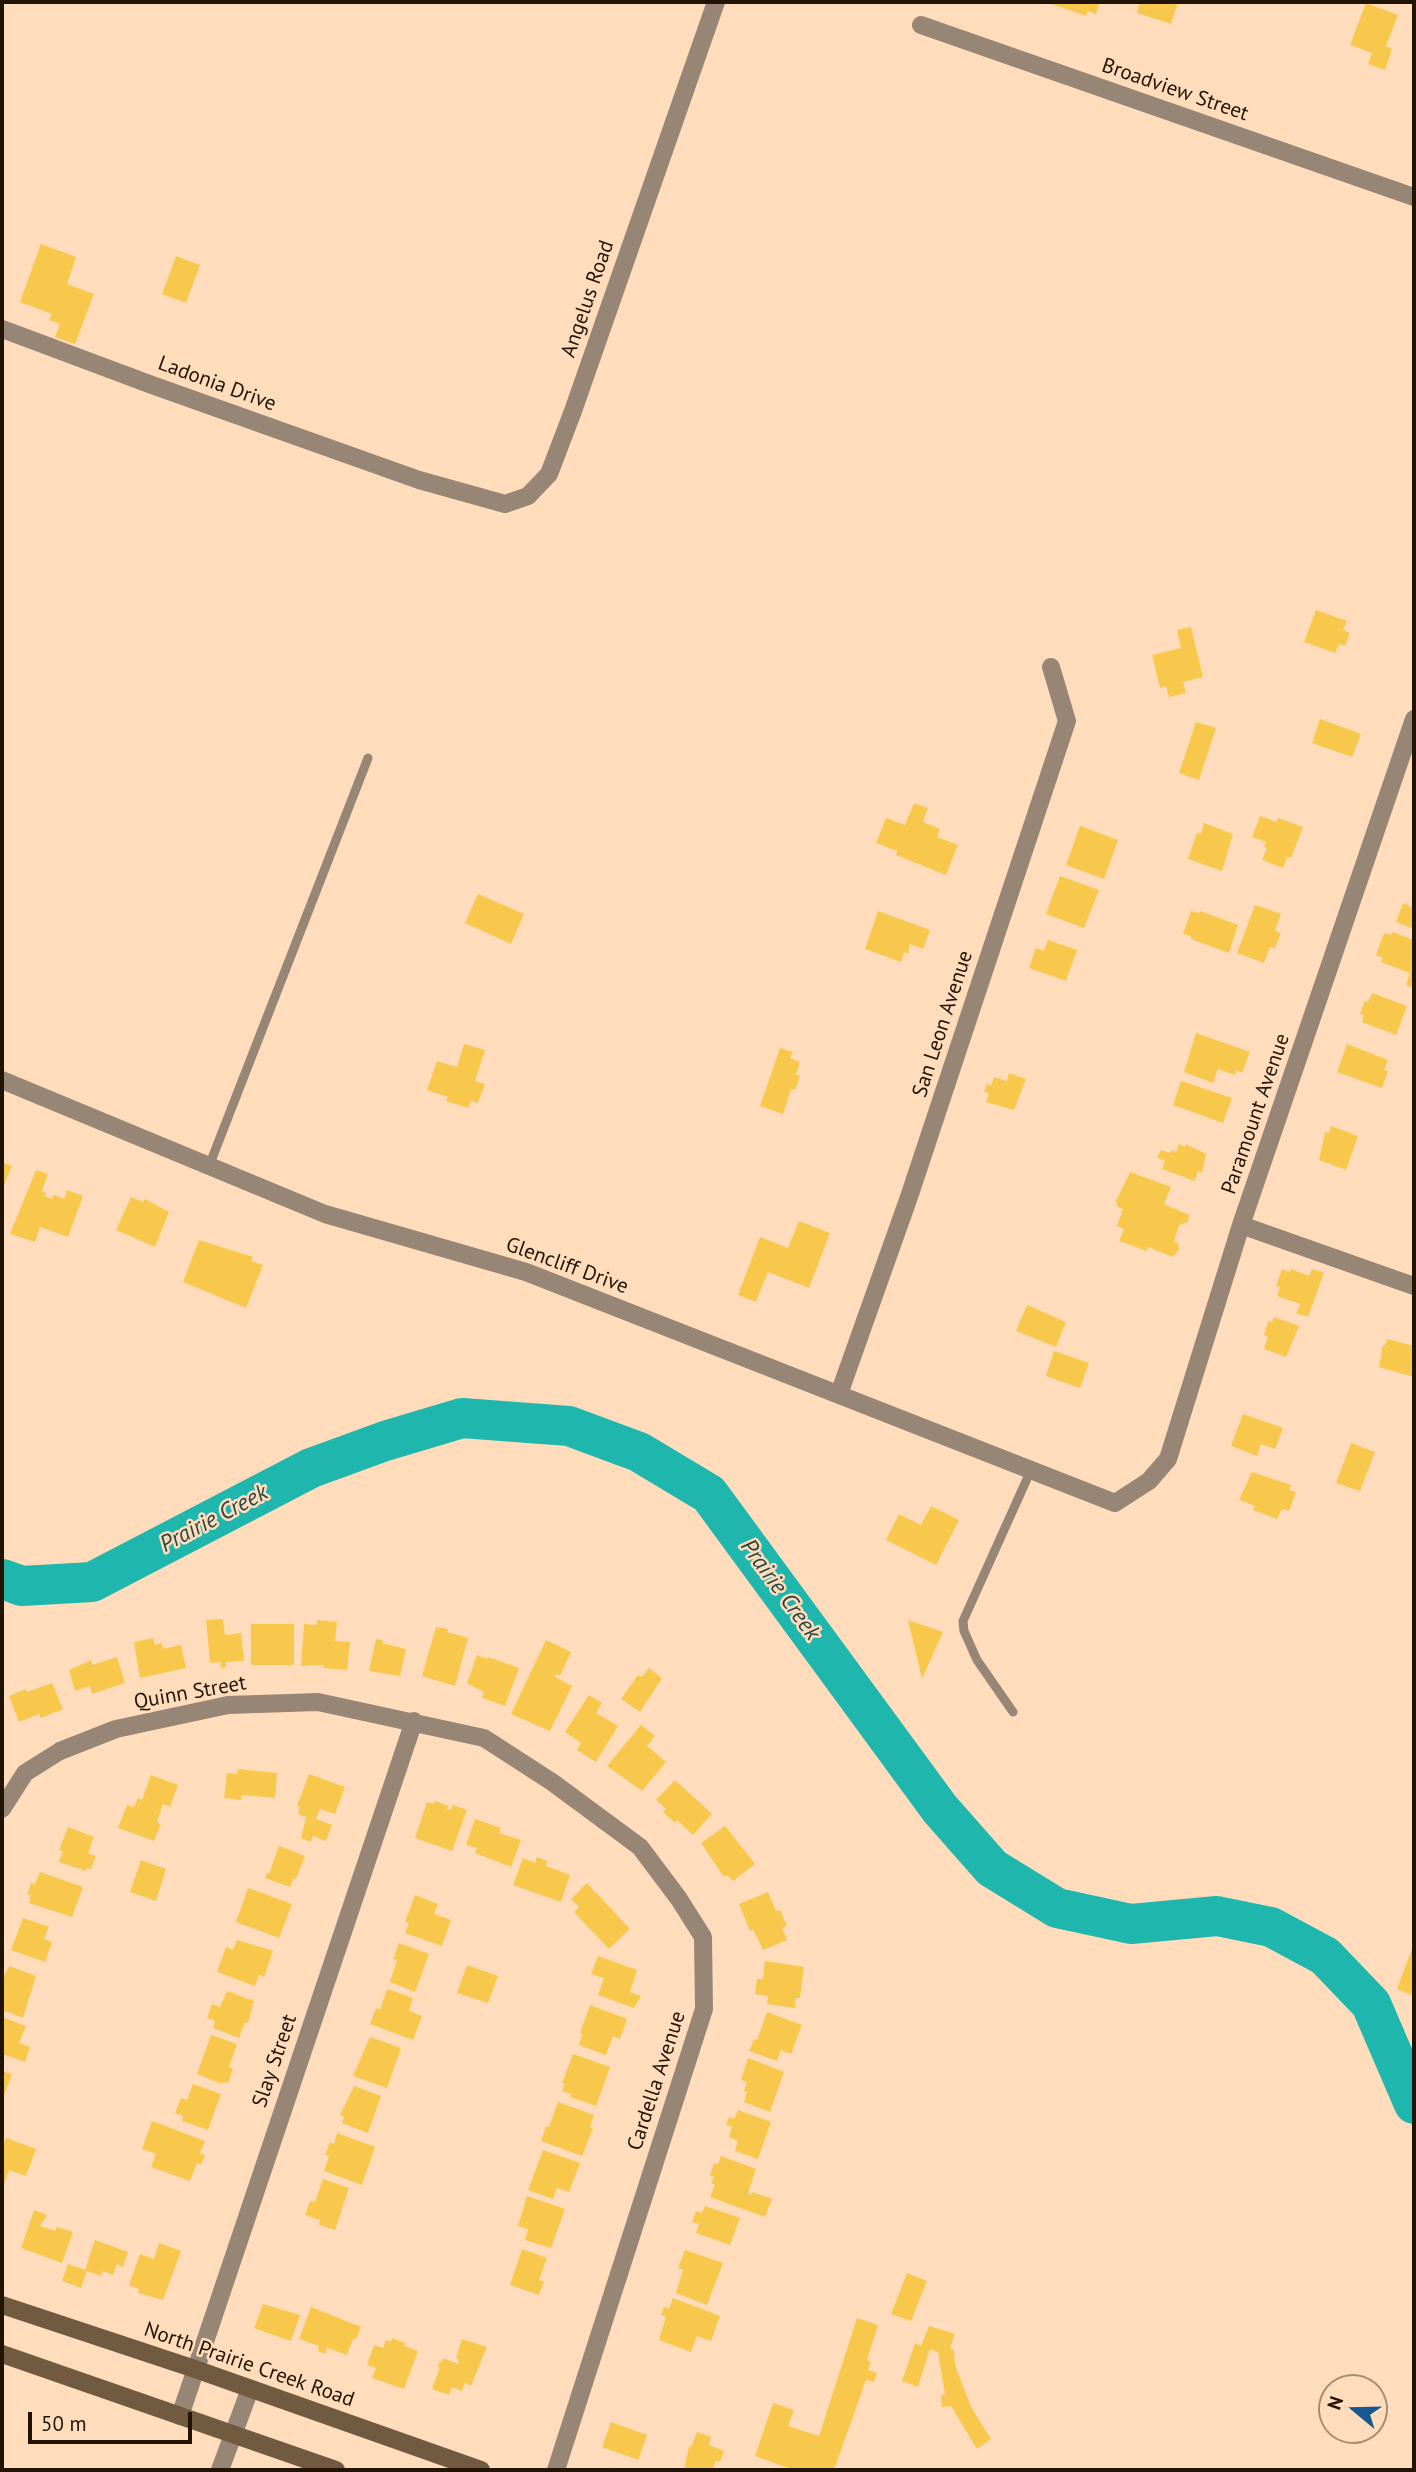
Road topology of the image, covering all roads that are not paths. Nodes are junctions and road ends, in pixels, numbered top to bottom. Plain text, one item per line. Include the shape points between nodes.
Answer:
1 (716, 2) edge
2 (920, 25) dead end
3 (1414, 197) edge
4 (2, 329) edge
5 (419, 480) joint
6 (1051, 667) dead end
7 (1414, 719) edge
8 (368, 758) dead end
9 (2, 1080) edge
10 (209, 1166) junction
11 (1241, 1225) junction
12 (1414, 1286) edge
13 (839, 1394) junction
14 (1031, 1470) junction
15 (1115, 1503) joint
16 (1013, 1713) dead end
17 (414, 1721) junction
18 (2, 1809) edge
19 (2, 2305) edge
20 (2, 2354) edge
21 (195, 2369) junction
22 (250, 2389) junction
23 (180, 2416) junction
24 (233, 2434) junction
25 (220, 2470) edge
26 (336, 2470) edge
27 (481, 2470) edge
28 (556, 2470) edge

1 - 5 street, Angelus Road via 549,474 528,496 505,504
2 - 3 street, Broadview Street
4 - 5 street, Ladonia Drive
6 - 13 street, San Leon Avenue via 1068,721
7 - 11 street, Paramount Avenue
8 - 10 lane
9 - 10 street, Glencliff Drive
10 - 13 street, Glencliff Drive via 325,1214 526,1272
11 - 12 street
11 - 15 street, Paramount Avenue via 1168,1459 1149,1480
13 - 14 street, Glencliff Drive
14 - 15 street, Glencliff Drive
14 - 16 lane via 963,1622 977,1660
17 - 18 street, Quinn Street via 318,1702 228,1705 128,1726 60,1751 25,1773
17 - 21 street, Slay Street
17 - 28 street, Cardella Avenue via 484,1738 640,1847 703,1937 704,2009
19 - 21 main road, North Prairie Creek Road
20 - 23 main road
21 - 22 main road, North Prairie Creek Road
21 - 23 street, Slay Street
22 - 24 street
22 - 27 main road, North Prairie Creek Road
23 - 24 main road
24 - 25 street
24 - 26 main road

